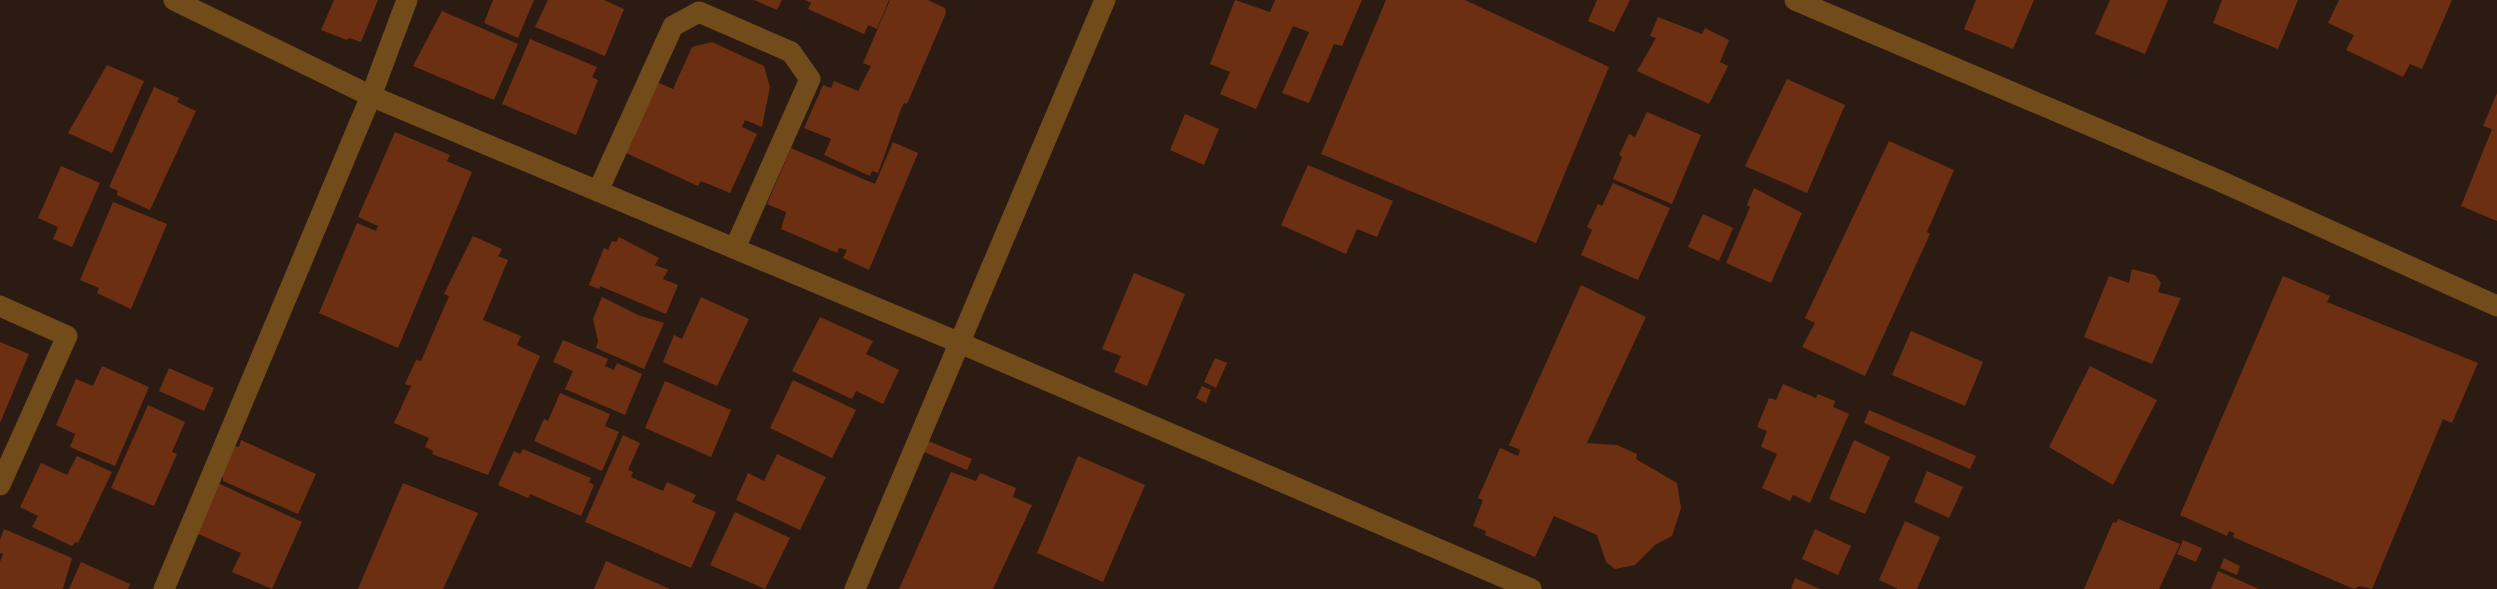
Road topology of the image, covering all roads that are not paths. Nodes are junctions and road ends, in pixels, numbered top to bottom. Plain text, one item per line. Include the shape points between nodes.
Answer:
1 (174, 0) edge
2 (407, 0) edge
3 (1105, 0) edge
4 (1795, 0) edge
5 (371, 96) junction
6 (598, 191) junction
7 (735, 248) junction
8 (0, 306) edge
9 (2497, 306) edge
10 (960, 343) junction
11 (0, 485) edge
12 (164, 589) edge
13 (855, 589) edge
14 (1531, 589) edge

1 - 5 street
2 - 5 street
3 - 10 street
4 - 9 street via 2220,181
5 - 6 street
5 - 12 street
6 - 7 street
6 - 7 street via 673,26 699,12 791,52 810,79
7 - 10 street
8 - 11 street via 67,336
10 - 13 street
10 - 14 street

